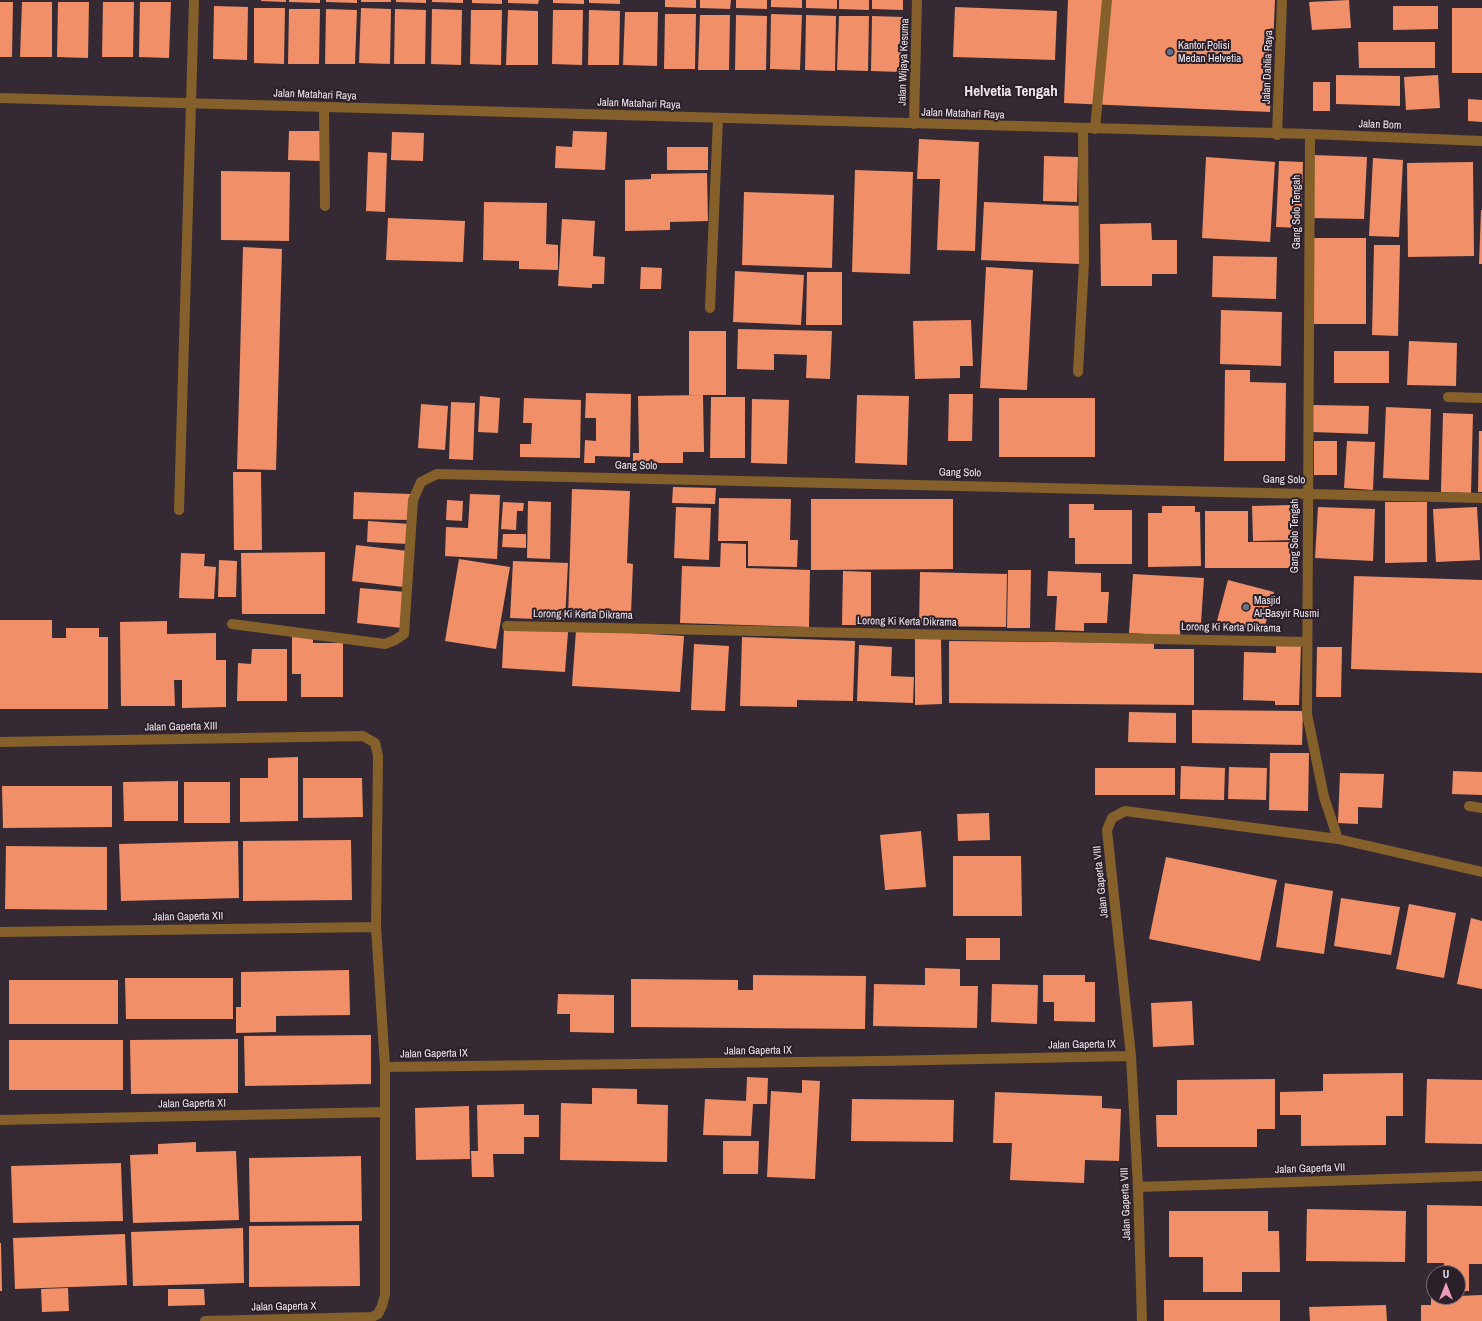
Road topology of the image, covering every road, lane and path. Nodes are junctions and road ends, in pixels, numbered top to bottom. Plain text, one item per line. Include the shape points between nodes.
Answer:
1 (194, 0) edge
2 (917, 0) edge
3 (1107, 0) edge
4 (1282, 0) edge
5 (0, 98) edge
6 (191, 103) junction
7 (324, 107) junction
8 (718, 119) junction
9 (914, 124) junction
10 (1083, 129) junction
11 (1095, 129) junction
12 (1310, 134) junction
13 (1277, 135) junction
14 (1482, 141) edge
15 (325, 206) dead end
16 (710, 308) dead end
17 (1078, 372) dead end
18 (1448, 397) dead end
19 (1482, 398) edge
20 (1308, 493) junction
21 (1482, 498) edge
22 (179, 510) dead end
23 (232, 624) dead end
24 (507, 626) dead end
25 (1307, 642) junction
26 (0, 742) edge
27 (1469, 806) dead end
28 (1482, 808) edge
29 (1338, 839) junction
30 (1482, 872) edge
31 (376, 927) junction
32 (0, 932) edge
33 (1131, 1056) junction
34 (385, 1067) junction
35 (385, 1112) junction
36 (0, 1120) edge
37 (1482, 1176) edge
38 (1138, 1187) junction
39 (205, 1321) edge
40 (1142, 1321) edge

1 - 6 street
2 - 9 street, Jalan Wijaya Kesuma
3 - 11 street
4 - 13 street, Jalan Dahlia Raya
5 - 6 street, Jalan Matahari Raya
6 - 7 street, Jalan Matahari Raya
6 - 22 street
7 - 8 street, Jalan Matahari Raya
7 - 15 street
8 - 9 street, Jalan Matahari Raya
8 - 16 street
9 - 10 street, Jalan Matahari Raya
10 - 11 street, Jalan Matahari Raya
10 - 17 street via 1084,262
11 - 13 street, Jalan Matahari Raya
12 - 13 street, Jalan Bom
12 - 14 street, Jalan Bom
12 - 20 street, Gang Solo Tengah
18 - 19 street
20 - 21 street, Gang Solo
20 - 23 street, Gang Solo via 437,474 421,482 413,500 404,634 385,644
20 - 25 street, Gang Solo Tengah
24 - 25 street, Lorong Ki Kerta Dikrama
25 - 29 street, Gang Solo Tengah via 1307,714 1324,797
26 - 31 street, Jalan Gaperta XIII via 363,736 375,743 378,756
27 - 28 street
29 - 30 street, Jalan Gaperta VIII
29 - 33 street, Jalan Gaperta VIII via 1125,811 1112,818 1107,830
31 - 32 street, Jalan Gaperta XII
31 - 34 street
33 - 34 street, Jalan Gaperta IX
33 - 38 street, Jalan Gaperta VIII
34 - 35 street
35 - 36 street, Jalan Gaperta XI
35 - 39 street, Jalan Gaperta X via 384,1295 378,1314 372,1317
37 - 38 street, Jalan Gaperta VII
38 - 40 street, Jalan Gaperta VIII

